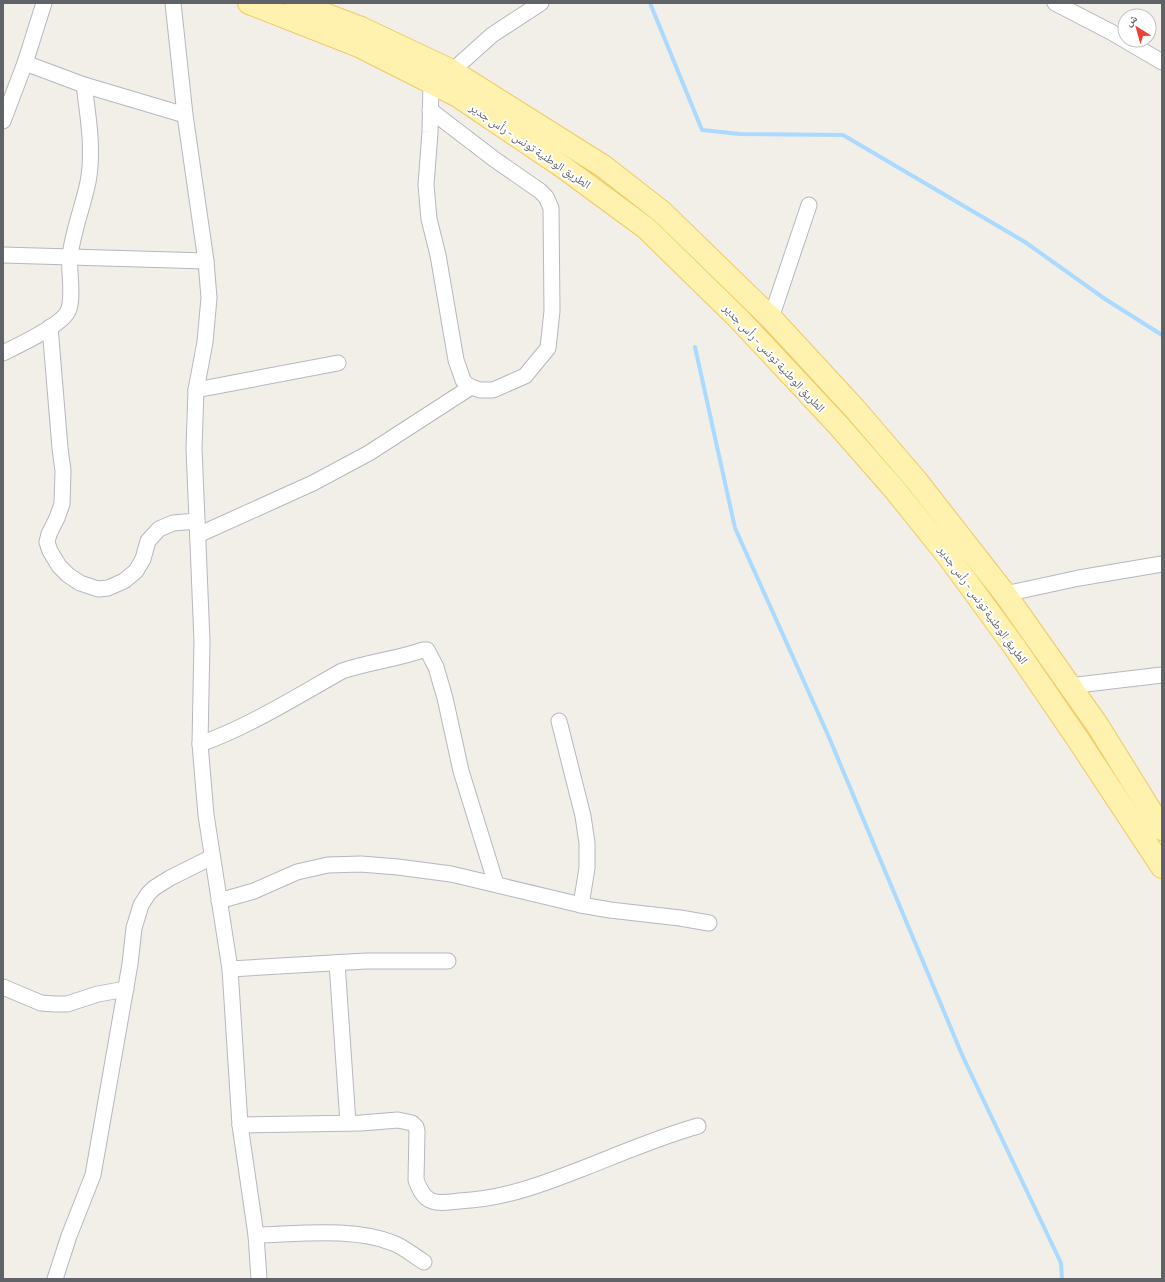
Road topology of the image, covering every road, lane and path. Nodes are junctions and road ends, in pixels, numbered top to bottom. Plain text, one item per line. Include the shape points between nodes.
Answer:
1 (44, 3) edge
2 (173, 3) edge
3 (248, 3) edge
4 (295, 3) edge
5 (541, 3) edge
6 (1055, 3) edge
7 (1162, 62) edge
8 (25, 63) junction
9 (452, 71) junction
10 (431, 82) junction
11 (84, 85) junction
12 (430, 110) junction
13 (185, 115) junction
14 (3, 121) edge
15 (809, 206) dead end
16 (3, 255) edge
17 (70, 257) junction
18 (206, 261) junction
19 (771, 318) junction
20 (50, 327) junction
21 (3, 354) edge
22 (338, 363) dead end
23 (471, 387) junction
24 (196, 390) junction
25 (198, 528) junction
26 (1162, 564) edge
27 (1005, 594) junction
28 (1162, 675) edge
29 (1069, 686) junction
30 (559, 721) dead end
31 (1098, 726) junction
32 (1077, 738) junction
33 (200, 744) junction
34 (1162, 828) edge
35 (212, 857) junction
36 (1162, 867) edge
37 (496, 884) junction
38 (219, 902) junction
39 (581, 905) junction
40 (709, 923) dead end
41 (336, 962) junction
42 (448, 962) dead end
43 (230, 969) junction
44 (3, 987) edge
45 (126, 989) junction
46 (348, 1123) junction
47 (240, 1124) junction
48 (698, 1126) dead end
49 (256, 1235) junction
50 (424, 1262) dead end
51 (55, 1279) edge
52 (259, 1279) edge

1 - 8 street
2 - 13 street
3 - 10 main road, الطريق الوطنية تونس - رأس جدير via 358,46
4 - 9 main road, الطريق الوطنية تونس - رأس جدير via 361,28
5 - 9 street via 492,36
6 - 7 street
8 - 11 street
8 - 14 street
9 - 19 main road, الطريق الوطنية تونس - رأس جدير via 609,171 662,212
10 - 12 street
10 - 32 main road, الطريق الوطنية تونس - رأس جدير via 458,96 563,167 646,228 738,318 900,496 948,556
11 - 13 street
11 - 17 street via 90,153 88,181
12 - 23 street via 426,185 430,219 456,360 463,380
12 - 23 street via 540,191 551,208 552,311 548,348 524,376 493,390
13 - 18 street
15 - 19 street
16 - 17 street
17 - 18 street
17 - 20 street via 68,311
18 - 24 street via 209,298 205,342
19 - 27 main road, الطريق الوطنية تونس - رأس جدير via 916,480
20 - 21 street
20 - 25 street via 63,472 62,504 48,542 59,566 80,583 98,589 108,588 124,581 136,571 148,541 159,529 173,523
22 - 24 street
23 - 25 street via 362,456 313,483
24 - 25 street via 194,448
25 - 33 street via 202,641
26 - 27 street
27 - 29 main road, الطريق الوطنية تونس - رأس جدير
28 - 29 street
29 - 31 main road, الطريق الوطنية تونس - رأس جدير
30 - 39 street via 583,816 587,843 587,868
31 - 32 main road
31 - 34 main road, الطريق الوطنية تونس - رأس جدير
32 - 36 main road, الطريق الوطنية تونس - رأس جدير
33 - 35 street
33 - 37 street via 251,722 342,671 427,650 436,667 461,771
35 - 38 street
35 - 45 street via 170,878 154,888 145,898 134,928
37 - 38 street via 451,874 398,867 328,865 297,872 254,891
37 - 39 street
38 - 43 street
39 - 40 street
41 - 42 street
41 - 43 street
41 - 46 street
43 - 47 street
44 - 45 street via 41,1003 55,1004 67,1004 98,994
45 - 51 street via 93,1175
46 - 47 street
46 - 48 street via 398,1120 412,1123 416,1127 416,1180 419,1187 431,1201 446,1202 502,1196 536,1187 669,1134
47 - 49 street
49 - 50 street via 361,1234 394,1243
49 - 52 street

